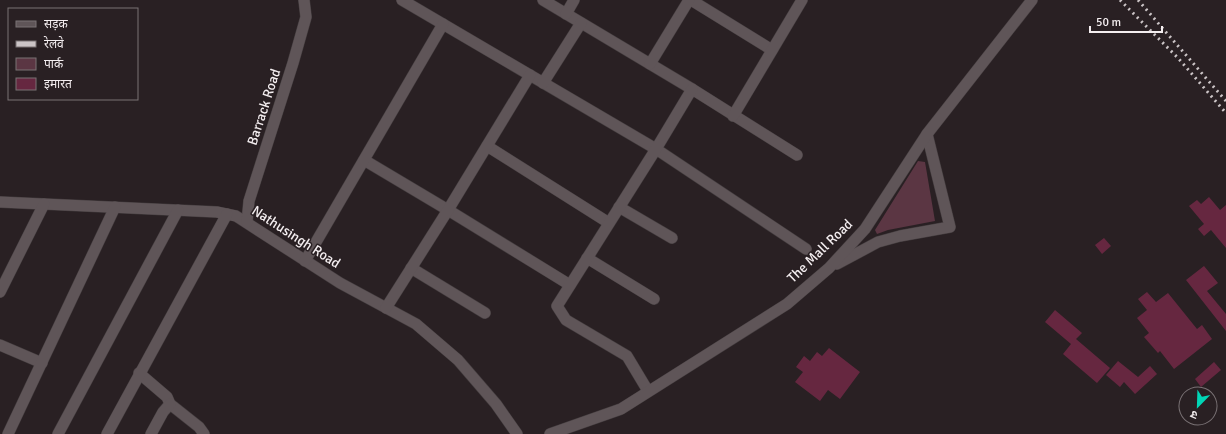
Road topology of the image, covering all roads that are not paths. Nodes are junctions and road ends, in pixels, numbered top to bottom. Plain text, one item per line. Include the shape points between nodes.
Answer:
1 (304, 0) edge
2 (402, 0) edge
3 (543, 0) edge
4 (574, 0) edge
5 (690, 0) edge
6 (1032, 0) edge
7 (800, 1) edge
8 (566, 14) junction
9 (581, 23) junction
10 (443, 24) junction
11 (772, 50) junction
12 (650, 64) junction
13 (530, 75) junction
14 (543, 83) junction
15 (692, 89) junction
16 (734, 116) junction
17 (927, 134) junction
18 (487, 146) junction
19 (656, 149) junction
20 (797, 155) dead end
21 (364, 160) junction
22 (0, 202) edge
23 (44, 204) junction
24 (116, 207) junction
25 (619, 207) junction
26 (178, 210) junction
27 (448, 210) junction
28 (227, 214) junction
29 (247, 222) junction
30 (609, 223) junction
31 (672, 238) dead end
32 (806, 249) dead end
33 (587, 258) junction
34 (305, 261) junction
35 (411, 268) junction
36 (829, 268) junction
37 (570, 285) junction
38 (0, 292) edge
39 (654, 299) dead end
40 (386, 308) junction
41 (485, 314) dead end
42 (0, 345) edge
43 (42, 363) junction
44 (139, 373) junction
45 (648, 391) junction
46 (170, 404) junction
47 (8, 434) edge
48 (58, 434) edge
49 (107, 434) edge
50 (151, 434) edge
51 (204, 434) edge
52 (517, 434) edge
53 (550, 434) edge

1 - 29 street, Barrack Road via 306,17 249,201
2 - 10 street
3 - 8 street
4 - 8 street
5 - 11 street
5 - 12 street
6 - 17 street, The Mall Road
7 - 11 street
8 - 9 street
9 - 12 street
9 - 14 street
10 - 13 street
10 - 21 street
11 - 16 street
12 - 15 street
13 - 14 street
13 - 18 street
14 - 19 street
15 - 16 street
15 - 19 street
16 - 20 street
17 - 36 street, The Mall Road via 865,229
17 - 36 street via 950,227 878,242
18 - 27 street
18 - 30 street
19 - 25 street
19 - 32 street
21 - 27 street
21 - 34 street
22 - 23 street, Nathusingh Road
23 - 24 street, Nathusingh Road
23 - 38 street
24 - 26 street, Nathusingh Road
24 - 43 street
25 - 30 street
25 - 31 street
26 - 28 street, Nathusingh Road
26 - 48 street
27 - 35 street
27 - 37 street
28 - 29 street, Nathusingh Road
28 - 44 street
29 - 34 street, Nathusingh Road
30 - 33 street
33 - 37 street
33 - 39 street
34 - 40 street, Nathusingh Road
35 - 40 street
35 - 41 street
36 - 45 street, The Mall Road via 786,304
37 - 45 street via 556,306 566,320 627,356
40 - 52 street, Nathusingh Road via 416,324 458,360 496,404
42 - 43 street
43 - 47 street
44 - 46 street via 167,397
44 - 49 street
45 - 53 street, The Mall Road via 621,409
46 - 50 street
46 - 51 street

